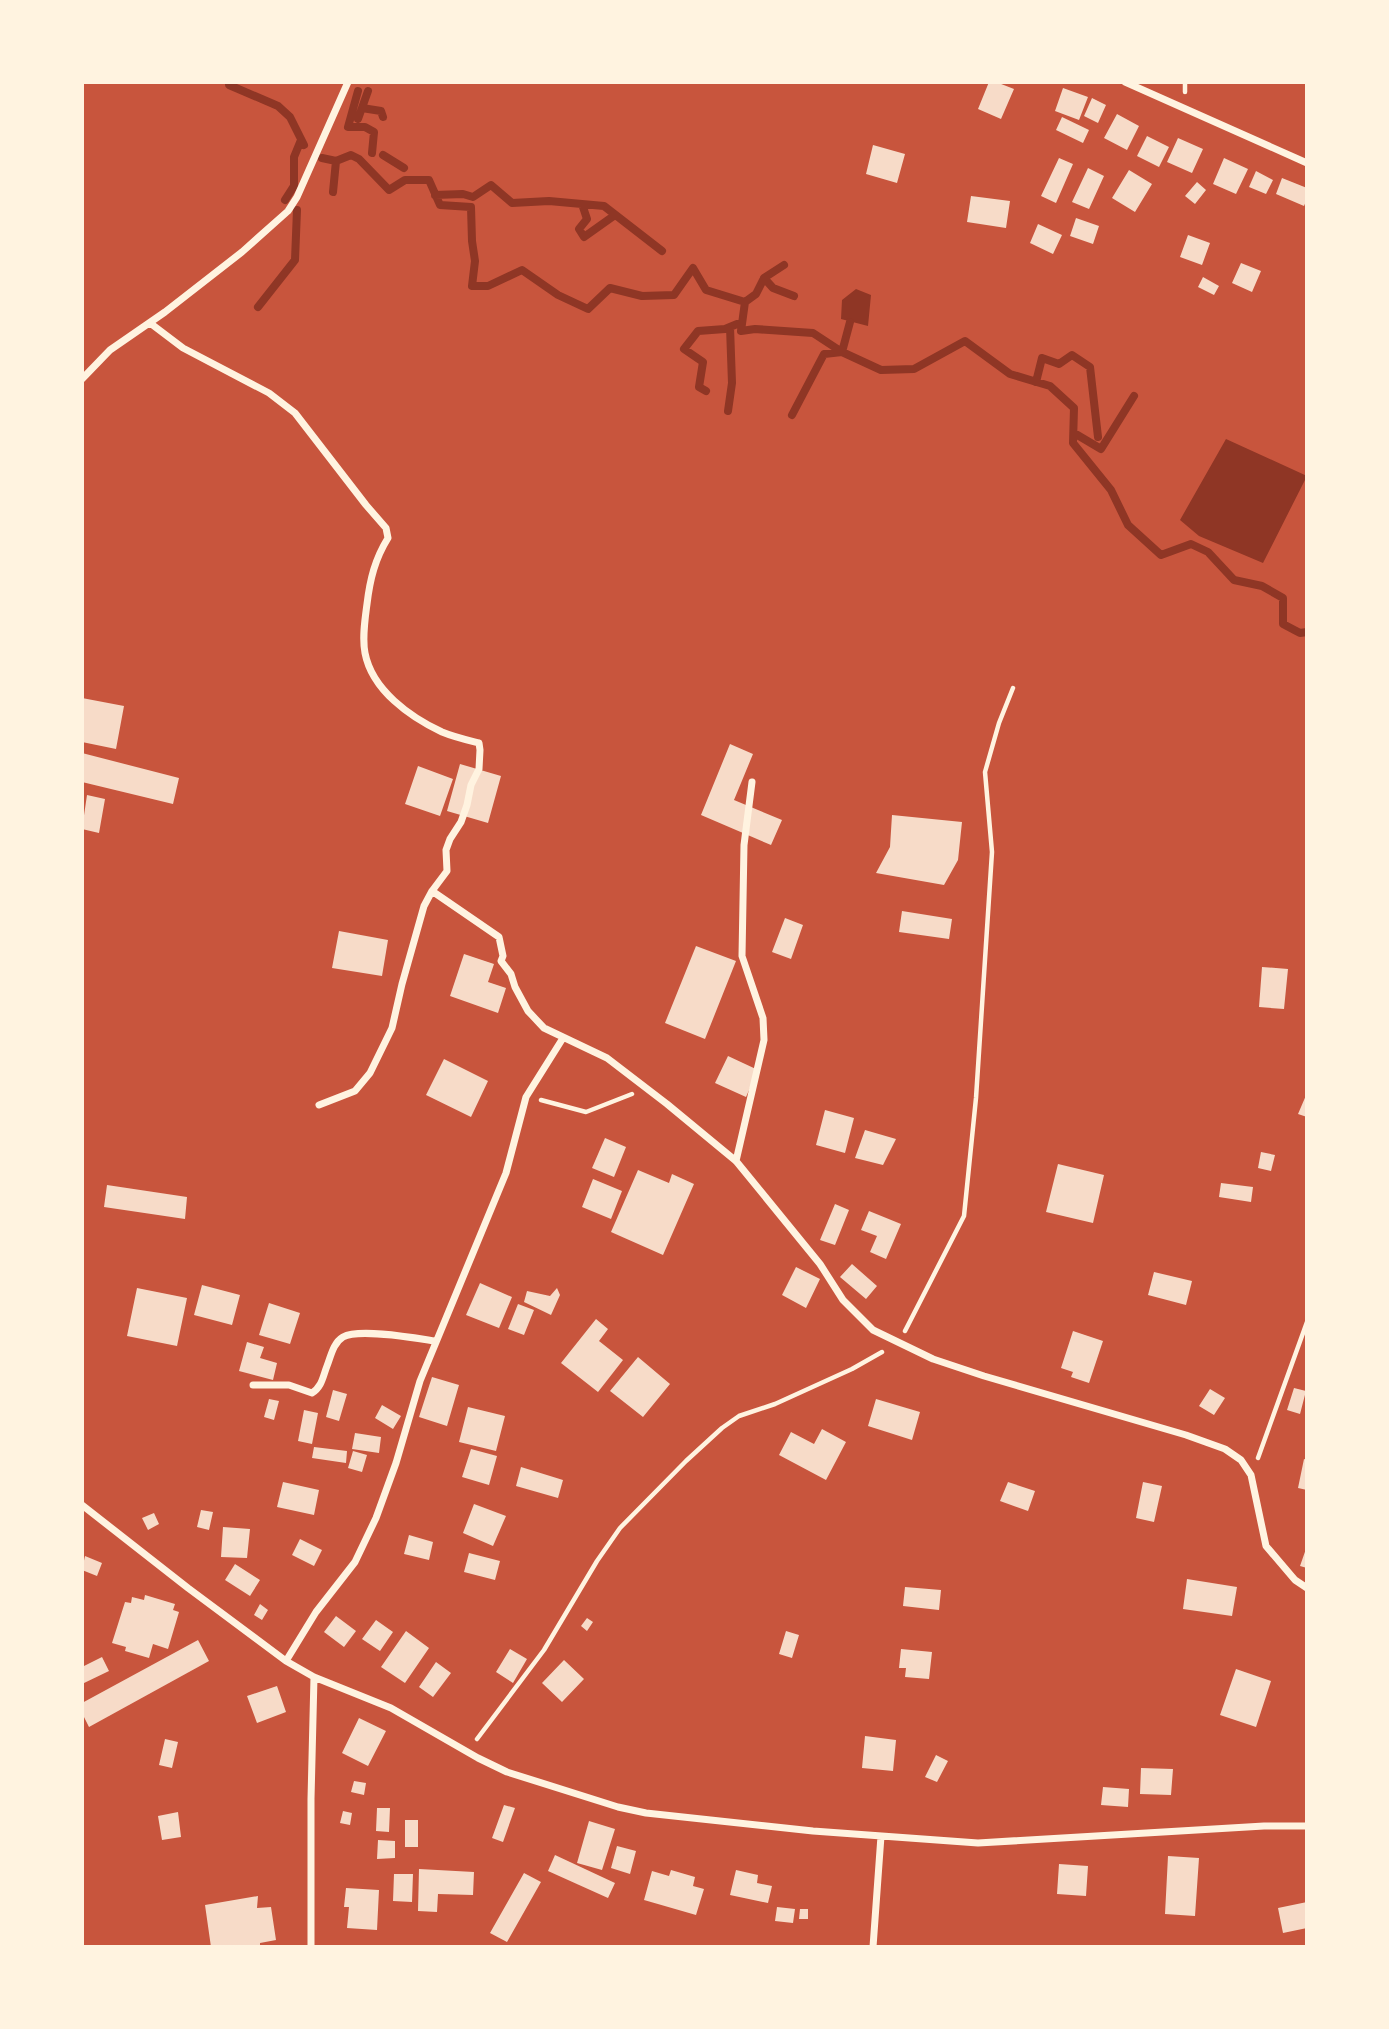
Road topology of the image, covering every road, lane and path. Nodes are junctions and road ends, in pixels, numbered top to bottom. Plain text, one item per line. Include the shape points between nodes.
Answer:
1 (348, 82) edge
2 (1125, 82) edge
3 (1307, 163) edge
4 (149, 323) junction
5 (82, 379) edge
6 (1013, 688) dead end
7 (752, 782) dead end
8 (432, 891) junction
9 (563, 1038) junction
10 (646, 1089) junction
11 (526, 1097) junction
12 (318, 1105) dead end
13 (736, 1161) junction
14 (1307, 1322) edge
15 (435, 1341) junction
16 (899, 1342) junction
17 (253, 1385) dead end
18 (1251, 1475) junction
19 (82, 1505) edge
20 (1307, 1588) edge
21 (286, 1661) junction
22 (314, 1677) junction
23 (468, 1751) junction
24 (1306, 1825) edge
25 (881, 1836) junction
26 (311, 1947) edge
27 (873, 1947) edge

1 - 4 street via 288,211 243,252
2 - 3 street
4 - 5 street via 110,350
4 - 8 street via 183,348 270,393 295,413 386,528 388,538 374,563 366,612 365,653 374,677 413,716 444,733 479,743 480,750 467,805 446,850 447,871
6 - 16 path via 985,772 992,852 964,1216
7 - 13 street via 744,845 742,956 762,1018 764,1040
8 - 9 street via 499,937 501,961 528,1012
8 - 12 street via 392,1028 370,1073 355,1091
9 - 10 street via 607,1058
9 - 11 street
10 - 11 path via 586,1112
10 - 13 street
11 - 15 street via 506,1173
13 - 16 street via 820,1264 843,1300 873,1330
14 - 18 path
15 - 17 street via 355,1334 335,1343 320,1388 312,1393 289,1385
15 - 21 street via 376,1518 355,1562
16 - 18 street via 984,1376 1225,1449 1241,1460
16 - 23 path via 841,1374 739,1416 686,1461 620,1528 544,1650
18 - 20 street via 1266,1546
19 - 21 street
21 - 22 street
22 - 23 street via 391,1708
22 - 26 street
23 - 25 street via 508,1772 646,1813
24 - 25 street via 978,1843
25 - 27 street

